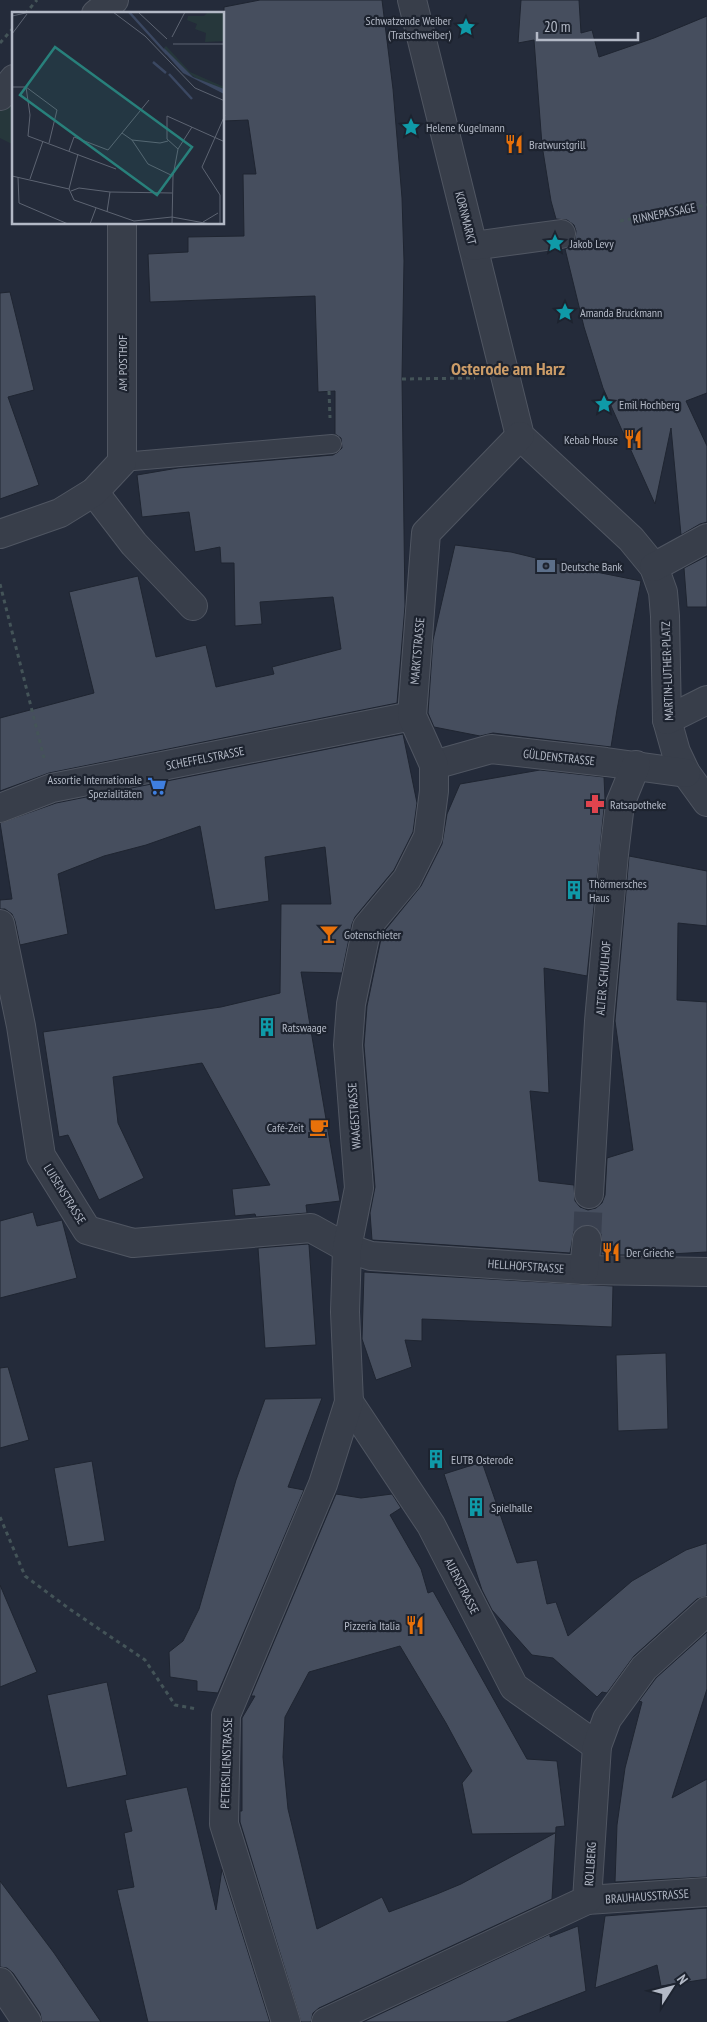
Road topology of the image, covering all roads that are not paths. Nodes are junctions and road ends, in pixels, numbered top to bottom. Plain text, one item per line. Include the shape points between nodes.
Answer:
1 (114, 0) edge
2 (412, 0) edge
3 (99, 12) edge
4 (12, 81) edge
5 (0, 96) edge
6 (122, 225) edge
7 (561, 234) dead end
8 (473, 246) junction
9 (520, 436) junction
10 (332, 444) dead end
11 (122, 462) junction
12 (94, 492) junction
13 (0, 534) edge
14 (707, 538) edge
15 (654, 567) junction
16 (192, 606) dead end
17 (707, 700) edge
18 (412, 716) junction
19 (667, 720) junction
20 (434, 765) junction
21 (636, 765) junction
22 (686, 773) junction
23 (707, 802) edge
24 (0, 808) edge
25 (0, 924) edge
26 (589, 1194) tunnel mouth
27 (587, 1240) tunnel mouth
28 (347, 1248) junction
29 (584, 1270) junction
30 (707, 1272) edge
31 (349, 1402) junction
32 (323, 1484) joint
33 (707, 1611) edge
34 (598, 1746) junction
35 (707, 1892) edge
36 (587, 1900) junction
37 (0, 1982) edge
38 (26, 2022) edge
39 (286, 2022) edge
40 (326, 2022) edge

1 - 3 street
2 - 8 street, KORNMARKT
4 - 5 street
6 - 11 street, AM POSTHOF
7 - 8 street
8 - 9 street, KORNMARKT
9 - 15 street, MARTIN-LUTHER-PLATZ via 631,539
9 - 18 street, MARKTSTRASSE via 426,533
10 - 11 lane
11 - 12 street
12 - 13 street via 60,513
12 - 16 street via 134,544
14 - 15 street
15 - 19 street, MARTIN-LUTHER-PLATZ via 663,592
17 - 19 street
18 - 20 street, MARKTSTRASSE
18 - 24 street, SCHEFFELSTRASSE via 52,788
19 - 22 street, MARTIN-LUTHER-PLATZ
20 - 21 street, GÜLDENSTRASSE via 491,749
20 - 28 street, WAAGESTRASSE via 428,838 407,879 367,928 351,1004 348,1044 359,1188
21 - 22 street, GÜLDENSTRASSE
21 - 26 street, ALTER SCHULHOF via 620,804 614,854 599,1021
22 - 23 street, MARTIN-LUTHER-PLATZ
25 - 28 street, LUISENSTRASSE via 21,1026 41,1156 87,1230 133,1243 312,1228
27 - 29 street
28 - 29 street, HELLHOFSTRASSE via 371,1256
28 - 31 street, WAAGESTRASSE via 345,1312
29 - 30 street, HELLHOFSTRASSE
31 - 32 street, WAAGESTRASSE
31 - 34 street, AUENSTRASSE via 431,1525 514,1687
32 - 39 street, PETERSILIENSTRASSE via 226,1715 224,1824
33 - 34 street, ROLLBERG via 644,1668 607,1719
34 - 36 street, ROLLBERG
35 - 36 street, BRAUHAUSSTRASSE
36 - 40 street, ROLLBERG
37 - 38 street

